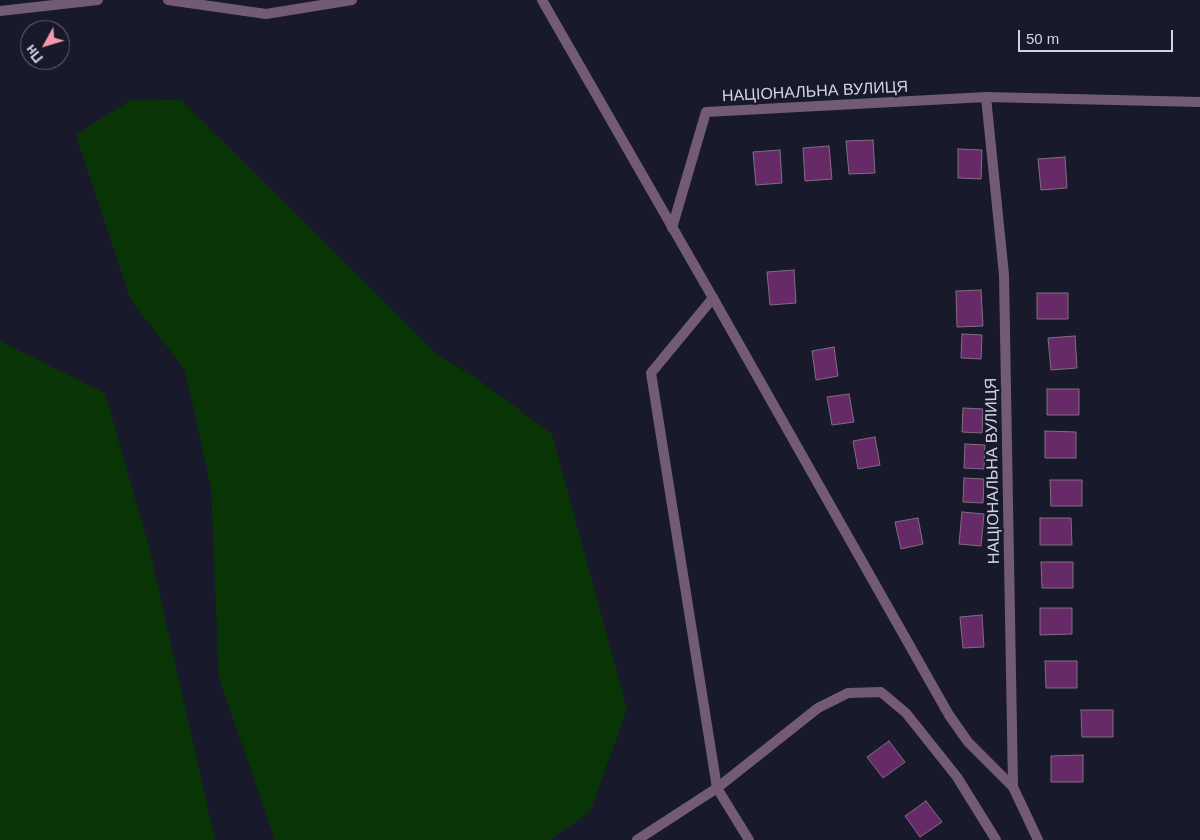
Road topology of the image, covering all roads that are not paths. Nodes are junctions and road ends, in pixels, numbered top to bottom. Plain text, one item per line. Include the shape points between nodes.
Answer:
1 (98, 0) edge
2 (168, 0) edge
3 (352, 0) edge
4 (542, 0) edge
5 (0, 11) edge
6 (986, 97) junction
7 (1200, 102) edge
8 (672, 228) junction
9 (713, 298) junction
10 (1013, 787) junction
11 (717, 788) junction
12 (637, 840) edge
13 (749, 840) edge
14 (996, 840) edge
15 (1038, 840) edge

1 - 5 street
2 - 3 street via 266,14
4 - 8 street
6 - 7 street, НАЦІОНАЛЬНА ВУЛИЦЯ
6 - 8 street, НАЦІОНАЛЬНА ВУЛИЦЯ via 706,112
6 - 10 street, НАЦІОНАЛЬНА ВУЛИЦЯ via 1004,275
8 - 9 street
9 - 10 street via 949,715 968,742
9 - 11 street via 651,374
10 - 15 street, НАЦІОНАЛЬНА ВУЛИЦЯ
11 - 12 street
11 - 13 street
11 - 14 street via 818,708 848,694 880,692 906,713 951,770

